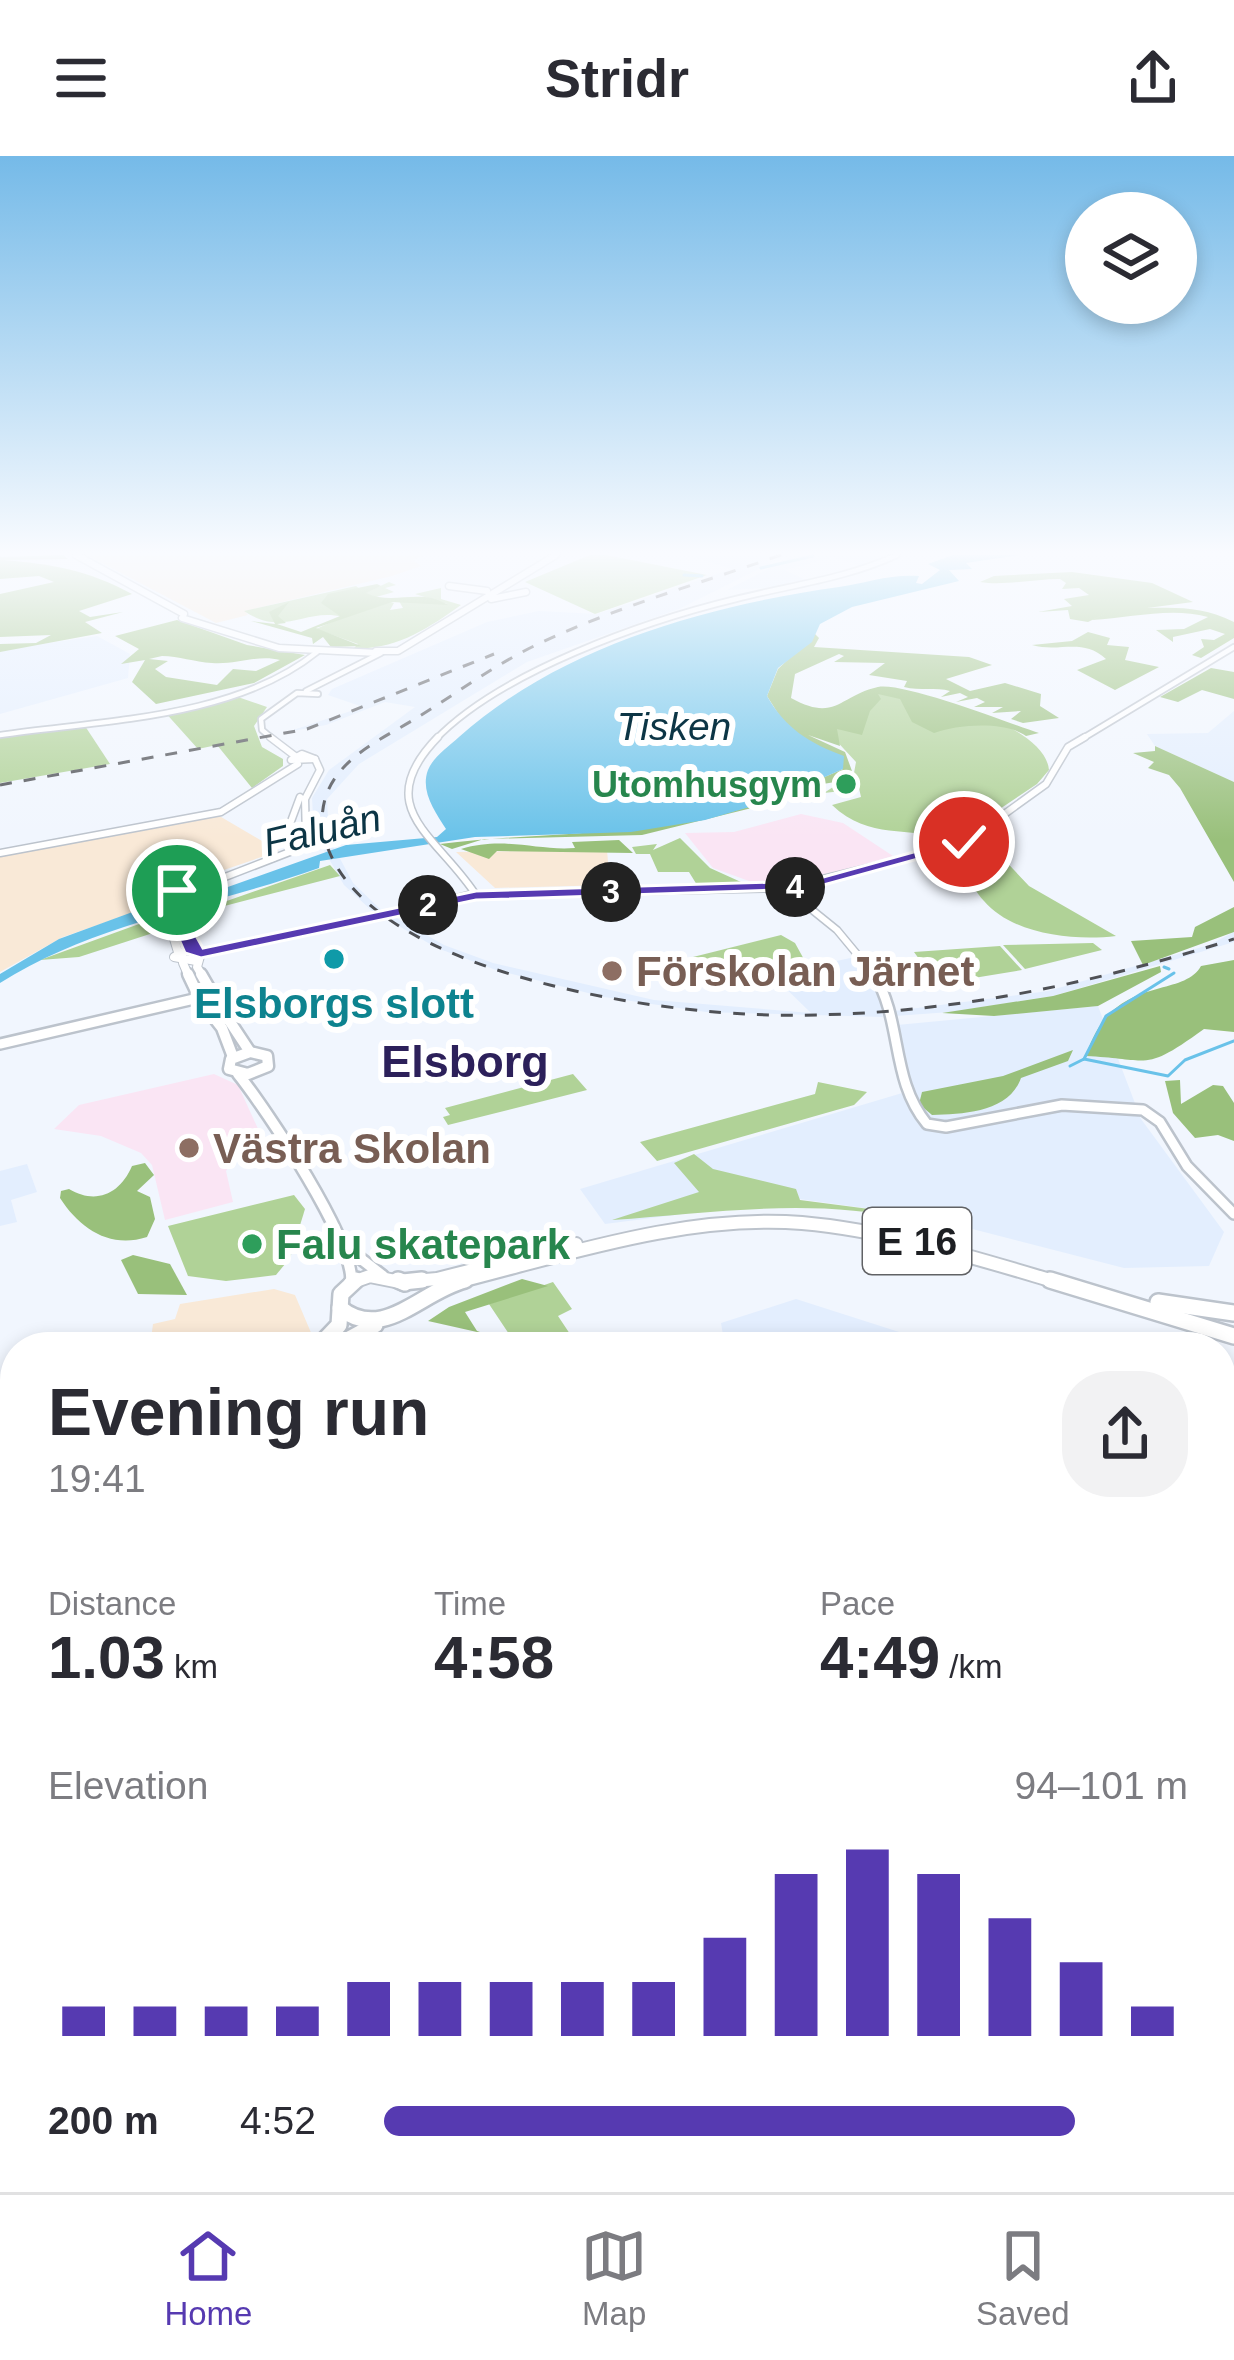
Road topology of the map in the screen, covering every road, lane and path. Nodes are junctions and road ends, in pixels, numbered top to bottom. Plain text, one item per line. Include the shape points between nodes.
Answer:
1 (290, 650) edge
2 (387, 650) edge
3 (388, 650) edge
4 (589, 650) edge
5 (1228, 650) edge
6 (318, 651) junction
7 (382, 653) junction
8 (300, 696) junction
9 (0, 735) edge
10 (296, 761) junction
11 (306, 824) junction
12 (292, 826) junction
13 (0, 854) edge
14 (285, 855) junction
15 (785, 888) junction
16 (476, 895) junction
17 (171, 903) junction
18 (196, 954) junction
19 (181, 957) junction
20 (212, 994) junction
21 (197, 998) junction
22 (0, 1044) edge
23 (250, 1052) junction
24 (233, 1057) junction
25 (259, 1072) junction
26 (238, 1074) junction
27 (260, 1101) junction
28 (1233, 1210) edge
29 (345, 1246) junction
30 (383, 1276) junction
31 (403, 1282) junction
32 (351, 1284) junction
33 (411, 1305) junction
34 (340, 1308) junction
35 (1234, 1313) edge
36 (384, 1322) junction
37 (332, 1332) edge
38 (364, 1332) edge
39 (1221, 1332) edge

1 - 6 main road
2 - 7 main road
3 - 7 main road
4 - 16 street via 465,716 428,743 407,777 409,804 427,837
5 - 15 street via 1063,752 1046,784 964,842
6 - 7 main road
6 - 7 main road
6 - 9 street via 291,674 238,693
7 - 8 street
7 - 8 street via 317,694
8 - 10 street via 260,724
10 - 11 street via 315,759 320,770 305,799
10 - 12 street via 313,771
10 - 13 street via 220,812
11 - 12 street
11 - 14 street via 305,841
12 - 14 street via 300,838
14 - 17 street
15 - 16 street
15 - 28 street via 878,979 900,1086 923,1120 935,1128 1062,1105 1142,1110 1154,1114 1187,1166
16 - 18 street
17 - 18 main road
17 - 19 main road
18 - 19 main road
18 - 20 main road
19 - 21 main road
20 - 21 main road
20 - 23 main road
21 - 22 street
21 - 24 main road
23 - 24 main road
23 - 25 main road via 268,1058
24 - 26 main road via 227,1067
25 - 26 main road
25 - 27 main road
26 - 27 main road
27 - 29 main road
29 - 30 main road
29 - 32 main road
30 - 31 highway, E 16
30 - 32 highway
31 - 33 highway
31 - 35 highway, E 16 via 677,1221 800,1215 899,1228 1169,1306
32 - 34 highway
33 - 36 highway, E 16
33 - 39 highway, E 16 via 442,1286 635,1238 800,1223 920,1241
34 - 36 highway via 356,1321
34 - 37 highway
36 - 38 highway, E 16

